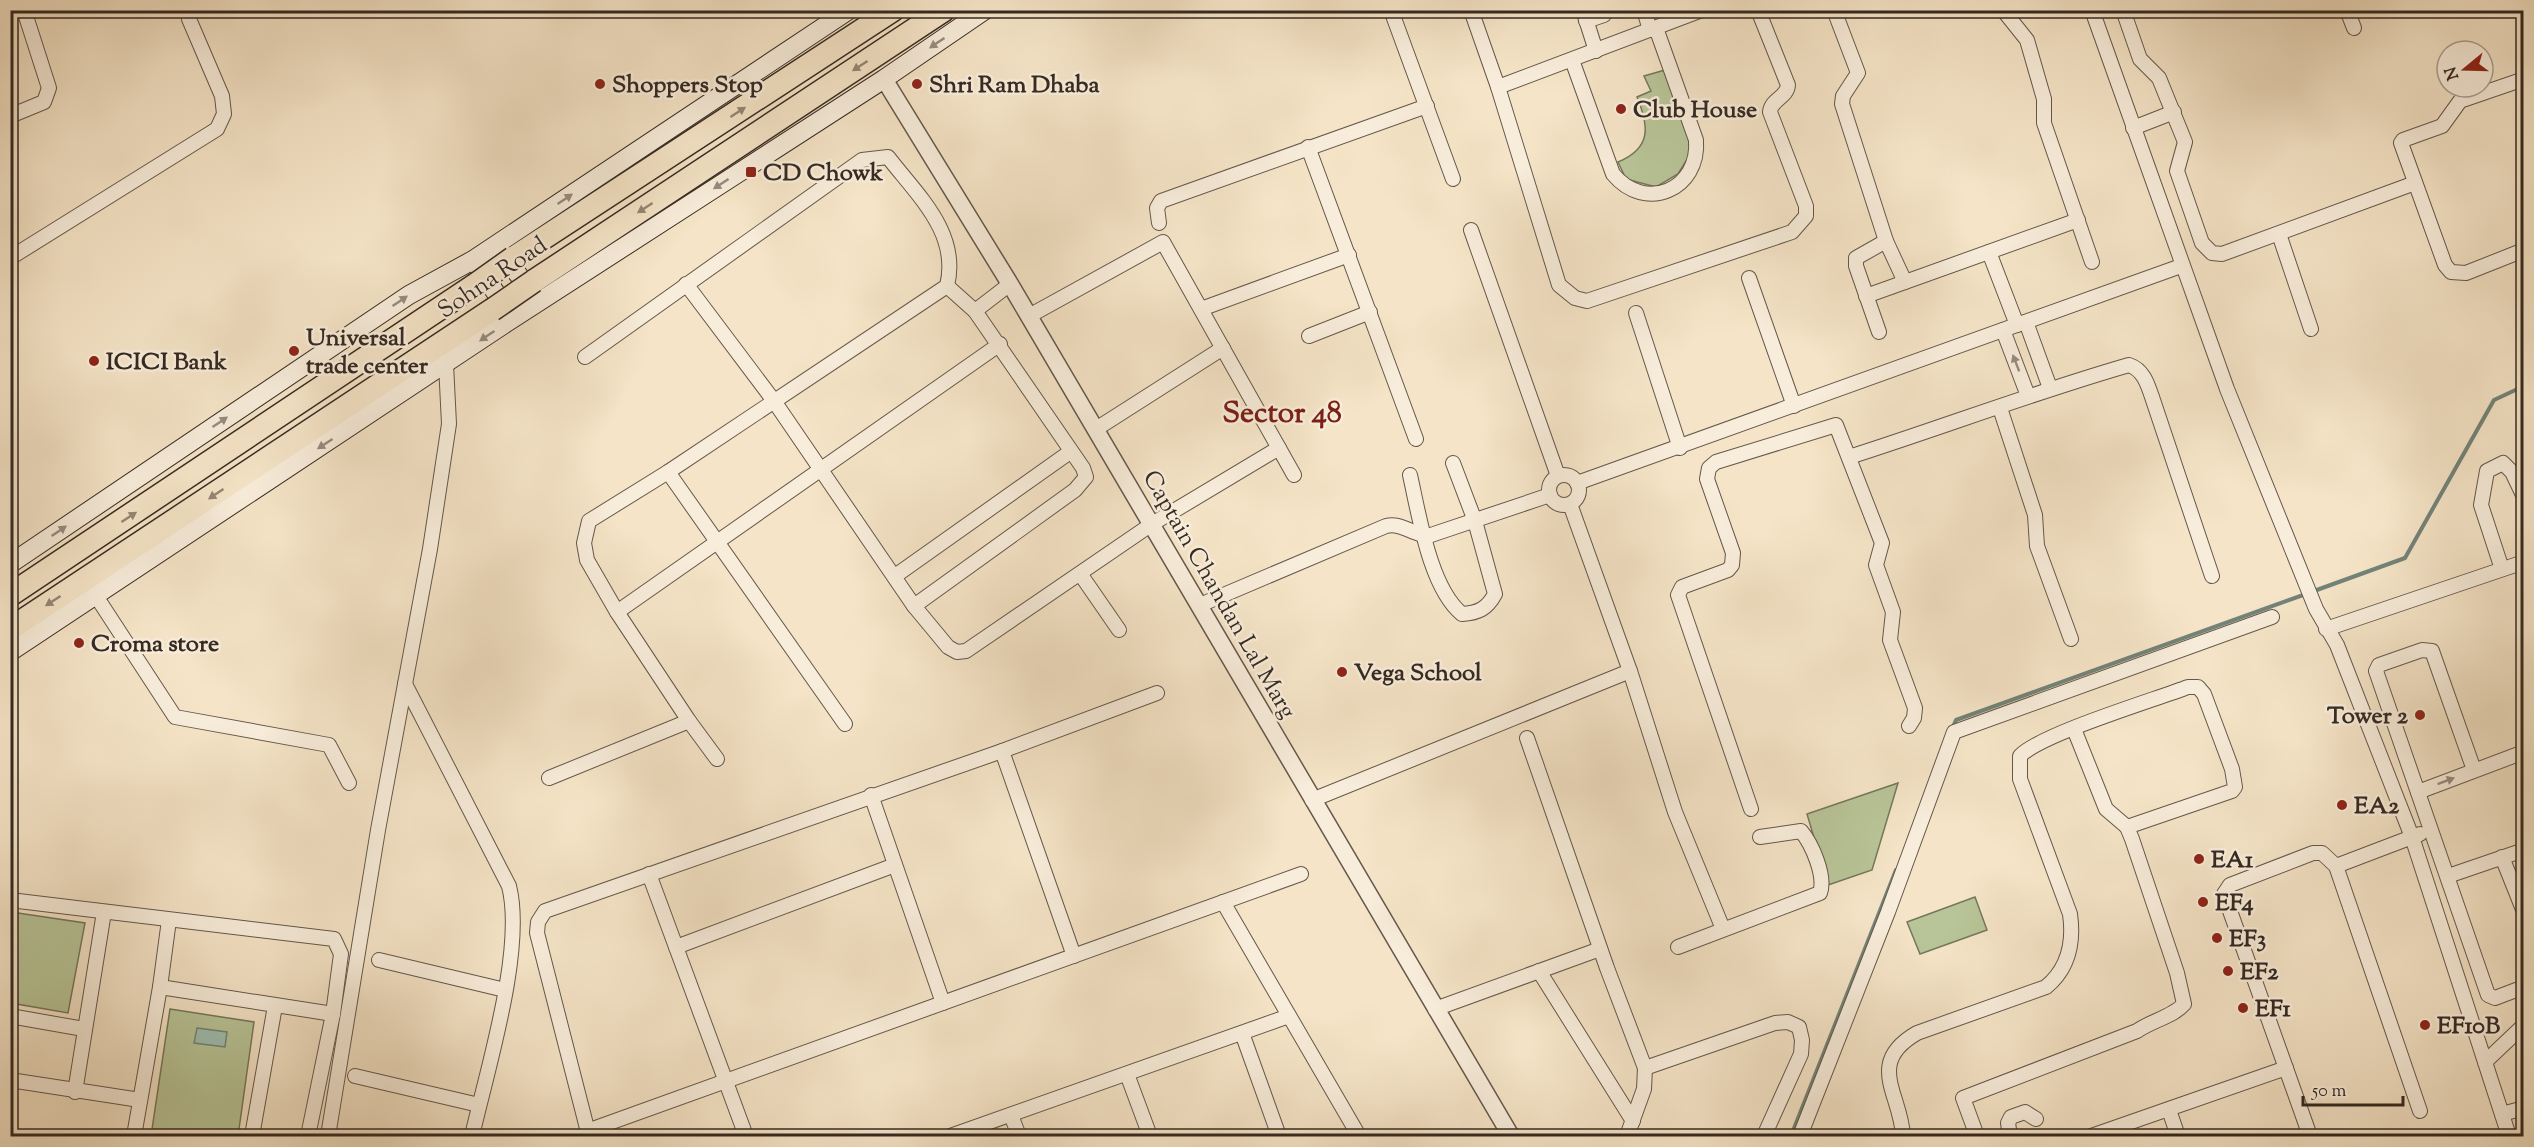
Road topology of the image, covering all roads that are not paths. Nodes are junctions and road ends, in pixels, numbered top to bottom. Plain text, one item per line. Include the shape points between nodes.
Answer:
1 (24, 10) edge
2 (189, 10) edge
3 (893, 10) edge
4 (944, 10) edge
5 (985, 10) edge
6 (1390, 10) edge
7 (1471, 10) edge
8 (1644, 10) edge
9 (1702, 10) edge
10 (1758, 10) edge
11 (1834, 10) edge
12 (2003, 10) edge
13 (2092, 10) edge
14 (2123, 10) edge
15 (2347, 10) edge
16 (842, 12) edge
17 (1604, 15) dead end
18 (1584, 16) edge
19 (2354, 28) dead end
20 (1653, 29) junction
21 (1596, 51) junction
22 (1572, 60) junction
23 (884, 79) junction
24 (2523, 79) edge
25 (1498, 87) junction
26 (1427, 106) junction
27 (2174, 112) junction
28 (10, 116) edge
29 (2133, 129) junction
30 (1308, 147) junction
31 (1453, 179) dead end
32 (2415, 183) junction
33 (2078, 220) junction
34 (1159, 223) dead end
35 (1471, 230) dead end
36 (2279, 234) junction
37 (1886, 242) junction
38 (2523, 250) edge
39 (504, 252) junction
40 (1989, 252) junction
41 (1349, 255) junction
42 (10, 258) edge
43 (473, 260) junction
44 (2092, 262) dead end
45 (2181, 266) junction
46 (1749, 278) dead end
47 (1905, 282) junction
48 (686, 284) junction
49 (1011, 284) junction
50 (947, 286) junction
51 (537, 291) junction
52 (1866, 296) junction
53 (1201, 309) junction
54 (975, 311) junction
55 (1370, 312) junction
56 (1636, 313) dead end
57 (1029, 316) junction
58 (512, 319) junction
59 (2022, 324) junction
60 (2311, 329) dead end
61 (2003, 330) junction
62 (1879, 332) dead end
63 (1309, 336) dead end
64 (1000, 344) junction
65 (1223, 348) junction
66 (585, 357) dead end
67 (446, 364) junction
68 (2050, 388) junction
69 (2028, 396) junction
70 (774, 401) junction
71 (1794, 406) junction
72 (2000, 408) junction
73 (1096, 429) junction
74 (1416, 439) dead end
75 (1279, 448) junction
76 (1680, 448) junction
77 (1070, 452) junction
78 (1850, 458) junction
79 (1454, 463) dead end
80 (822, 471) junction
81 (668, 472) junction
82 (1294, 475) dead end
83 (1410, 475) dead end
84 (1558, 476) junction
85 (1577, 483) junction
86 (1550, 495) junction
87 (2523, 497) edge
88 (1570, 504) junction
89 (1475, 521) junction
90 (1152, 524) junction
91 (1424, 536) junction
92 (718, 541) junction
93 (19, 551) edge
94 (2523, 562) edge
95 (10, 564) edge
96 (2502, 569) junction
97 (1081, 574) junction
98 (896, 576) junction
99 (2212, 576) dead end
100 (10, 595) edge
101 (96, 596) junction
102 (1200, 605) junction
103 (914, 606) junction
104 (617, 612) junction
105 (2272, 617) dead end
106 (10, 629) edge
107 (2326, 629) junction
108 (1119, 630) dead end
109 (2071, 639) dead end
110 (10, 652) edge
111 (1630, 671) junction
112 (405, 684) junction
113 (1157, 693) dead end
114 (688, 721) junction
115 (845, 724) dead end
116 (1909, 726) dead end
117 (2074, 729) junction
118 (1527, 738) dead end
119 (1002, 751) junction
120 (2523, 752) edge
121 (717, 759) dead end
122 (2474, 770) junction
123 (549, 778) dead end
124 (349, 783) dead end
125 (2418, 792) junction
126 (871, 795) junction
127 (1312, 800) junction
128 (1751, 809) dead end
129 (2127, 827) junction
130 (2431, 830) junction
131 (1760, 837) dead end
132 (2412, 837) junction
133 (2523, 850) edge
134 (2502, 857) junction
135 (895, 865) junction
136 (2336, 866) junction
137 (650, 874) junction
138 (1301, 874) dead end
139 (2448, 876) junction
140 (10, 900) edge
141 (1223, 902) junction
142 (104, 912) junction
143 (2523, 912) edge
144 (169, 920) junction
145 (1723, 929) junction
146 (676, 947) junction
147 (1678, 947) dead end
148 (1600, 948) junction
149 (1074, 956) junction
150 (379, 960) dead end
151 (1539, 971) junction
152 (160, 987) junction
153 (2523, 987) edge
154 (505, 990) junction
155 (943, 1003) junction
156 (275, 1006) junction
157 (1435, 1009) junction
158 (333, 1014) junction
159 (10, 1016) edge
160 (1289, 1016) junction
161 (2523, 1025) edge
162 (84, 1029) junction
163 (1242, 1033) junction
164 (2485, 1062) junction
165 (1645, 1068) junction
166 (2286, 1068) junction
167 (1127, 1074) junction
168 (355, 1076) dead end
169 (10, 1080) edge
170 (725, 1081) junction
171 (75, 1092) junction
172 (140, 1100) junction
173 (479, 1105) junction
174 (2523, 1108) edge
175 (2169, 1110) junction
176 (2420, 1111) dead end
177 (2502, 1114) junction
178 (1011, 1115) junction
179 (2036, 1119) dead end
180 (1634, 1122) junction
181 (588, 1134) edge
182 (134, 1137) edge
183 (252, 1137) edge
184 (308, 1137) edge
185 (328, 1137) edge
186 (472, 1137) edge
187 (746, 1137) edge
188 (950, 1137) edge
189 (1019, 1137) edge
190 (1150, 1137) edge
191 (1280, 1137) edge
192 (1359, 1137) edge
193 (1511, 1137) edge
194 (1627, 1137) edge
195 (1764, 1137) edge
196 (1800, 1137) edge
197 (1903, 1137) edge
198 (1977, 1137) edge
199 (2010, 1137) edge
200 (2091, 1137) edge
201 (2178, 1137) edge
202 (2310, 1137) edge
203 (2510, 1137) edge

1 - 28 street via 50,88 44,102
2 - 42 street via 189,19 222,96 224,114 217,129
39 -> 3 highway, Sohna Road
4 -> 51 highway, Sohna Road
5 -> 23 main road
6 - 26 street
7 - 25 street
8 - 20 street
9 - 20 street
10 - 25 street via 1788,85 1770,112 1806,206 1806,216 1792,232 1587,301 1575,298 1559,285
11 - 37 street via 1857,73 1842,104
12 - 33 street via 2027,40 2044,99 2044,123
13 - 29 street
14 - 27 street via 2140,59 2159,78
15 - 19 street
39 -> 16 main road
17 - 18 street
18 - 21 street
20 - 21 street
20 - 22 street via 1697,148 1694,167 1686,179 1670,189 1642,194 1613,174
21 - 22 street
22 - 25 street
23 - 49 street, Captain Chandan Lal Marg
23 -> 51 main road
24 - 32 street via 2460,101 2442,126 2403,140 2402,149
26 - 30 street
26 - 31 street
27 - 29 street
27 - 36 street via 2186,147 2177,161 2177,171 2206,249 2222,254
29 - 45 street
30 - 34 street via 1161,201
30 - 41 street
32 - 36 street
32 - 38 street via 2451,272 2466,273
33 - 40 street
33 - 44 street
35 - 84 street
36 - 60 street
37 - 47 street
37 - 52 street via 1856,258
39 - 43 main road
39 - 51 main road
100 -> 39 highway, Sohna Road, bridge via 475,285
40 - 47 street
40 - 59 street
41 - 53 street
41 - 55 street
43 - 58 main road
93 -> 43 main road via 409,295
45 - 59 street
45 - 107 street
46 - 71 street
47 - 52 street
48 - 50 street via 862,160 888,157 940,225 950,251
48 - 66 street
48 - 70 street
49 - 54 street
49 - 57 street, Captain Chandan Lal Marg
50 - 54 street
50 - 70 street
51 - 58 main road
51 -> 106 highway, Sohna Road, bridge via 492,310
52 - 62 street
53 - 57 street via 1163,242
53 - 65 street
54 - 64 street
55 - 63 street
55 - 74 street
56 - 76 street
57 - 73 street, Captain Chandan Lal Marg
58 -> 67 main road
59 - 61 street
59 - 68 street
69 -> 61 street
61 - 71 street
64 - 77 street
64 - 80 street
65 - 73 street
65 - 75 street
67 -> 101 main road
67 - 112 street via 449,424
68 - 69 street
68 - 99 street via 2129,364 2144,376
69 - 72 street
70 - 80 street
70 - 81 street
71 - 76 street
72 - 78 street
72 - 109 street via 2035,515 2037,546
73 - 90 street, Captain Chandan Lal Marg
75 - 82 street
75 - 90 street
76 - 85 street
77 - 98 street
77 - 103 street via 1086,477 1075,490
78 - 116 street via 1882,543 1876,565 1893,612 1890,640 1915,708
78 - 128 street via 1836,425 1829,425 1716,462 1709,468 1707,478 1733,553 1732,565 1682,587 1678,596
79 - 89 street
80 - 92 street
80 - 98 street
81 - 92 street
81 - 104 street via 589,521 584,543 587,560
83 - 91 street
84 - 85 street via 1566,475
84 - 86 street via 1549,487
85 - 88 street via 1579,492
86 - 88 street via 1554,502
86 - 89 street
87 - 96 street via 2507,466 2503,463 2489,468 2481,505
88 - 111 street
89 - 91 street
89 - 91 street via 1495,594 1489,605 1475,613 1462,614 1453,607
90 - 97 street
90 - 102 street, Captain Chandan Lal Marg
91 - 102 street via 1399,525 1386,526
92 - 104 street
92 - 115 street
93 - 95 main road
94 - 96 street
96 - 107 street
97 - 103 street via 966,651 948,647
97 - 108 street
98 - 103 street
101 - 110 main road
101 - 124 street via 175,717 329,745
102 - 127 street, Captain Chandan Lal Marg
104 - 114 street
105 - 196 street via 1954,732
107 - 132 street via 2337,645
111 - 127 street
111 - 145 street via 1675,813
112 - 154 street via 509,886 514,920
112 - 185 street
113 - 119 street
114 - 121 street
114 - 123 street
117 - 129 street via 2106,809
117 - 129 street via 2188,687 2202,690 2235,787
117 - 197 street via 2027,749 2020,756 2020,779 2070,914 2073,933 2064,966 2046,987 1899,1043 1890,1068 1890,1086
118 - 148 street
119 - 126 street
119 - 149 street
120 - 122 street
125 -> 122 street
122 - 125 street via 2432,651 2422,650 2379,665 2376,671
125 - 130 street
126 - 135 street
126 - 137 street
127 - 157 street, Captain Chandan Lal Marg
129 - 198 street via 2184,1004 2178,1011 2137,1031 1963,1098
130 - 132 street
130 - 139 street
131 - 145 street via 1800,831 1808,840 1823,885 1820,893
132 - 136 street
132 - 164 street
133 - 134 street
134 - 139 street
134 - 143 street
135 - 146 street
135 - 155 street
136 - 166 street via 2322,853 2313,854 2225,889
136 - 176 street
137 - 146 street
137 - 181 street via 545,911 538,922 537,933
138 - 141 street
139 - 153 street via 2488,995 2495,998
140 - 142 street
141 - 149 street
141 - 160 street
142 - 144 street
142 - 162 street
144 - 152 street
144 - 158 street via 334,939 341,954
145 - 147 street
146 - 170 street
148 - 151 street
148 - 165 street
149 - 155 street
150 - 154 street
151 - 157 street
151 - 180 street
152 - 156 street
152 - 172 street
154 - 173 street
155 - 170 street
156 - 158 street
156 - 183 street
157 - 193 street, Captain Chandan Lal Marg
158 - 184 street
159 - 162 street
160 - 163 street
160 - 192 street
161 - 164 street
162 - 171 street
163 - 167 street
163 - 191 street
164 - 177 street
165 - 180 street via 1644,1089
165 - 195 street via 1774,1023 1788,1022 1799,1027 1801,1054
166 - 175 street
166 - 202 street
167 - 178 street
167 - 190 street
168 - 173 street
169 - 171 street
170 - 181 street
170 - 187 street
171 - 172 street
172 - 182 street
173 - 186 street
174 - 177 street
175 - 200 street
175 - 201 street
177 - 203 street
178 - 188 street
178 - 189 street
179 - 199 street via 2025,1112 2011,1117
180 - 194 street

